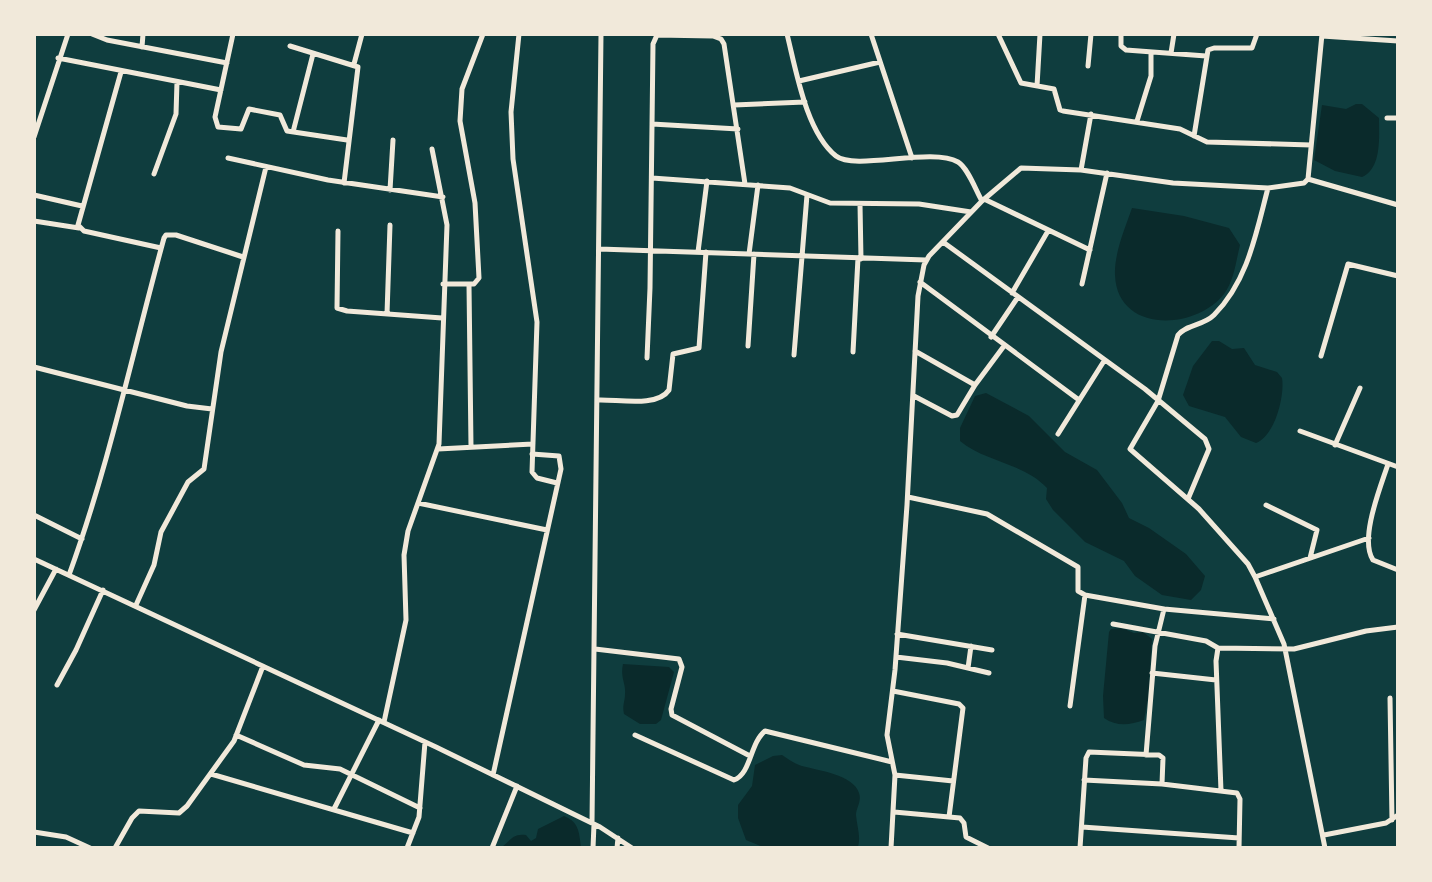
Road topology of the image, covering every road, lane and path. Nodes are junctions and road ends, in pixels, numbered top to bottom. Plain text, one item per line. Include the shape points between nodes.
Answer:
1 (68, 34) edge
2 (92, 34) edge
3 (143, 34) edge
4 (233, 34) edge
5 (362, 34) edge
6 (483, 34) edge
7 (519, 34) edge
8 (601, 34) edge
9 (787, 34) edge
10 (871, 34) edge
11 (998, 34) edge
12 (1040, 34) edge
13 (1091, 34) edge
14 (1121, 34) edge
15 (1174, 34) edge
16 (1257, 34) edge
17 (1322, 35) edge
18 (1398, 41) edge
19 (290, 46) dead end
20 (142, 47) junction
21 (1151, 51) junction
22 (1172, 53) junction
23 (313, 54) junction
24 (1206, 56) junction
25 (58, 58) junction
26 (880, 62) junction
27 (227, 63) junction
28 (354, 64) junction
29 (1088, 66) dead end
30 (122, 72) junction
31 (799, 81) junction
32 (177, 82) junction
33 (1037, 86) junction
34 (221, 90) junction
35 (805, 102) junction
36 (734, 105) junction
37 (1090, 114) junction
38 (1387, 118) dead end
39 (1398, 118) edge
40 (1137, 121) junction
41 (652, 124) junction
42 (738, 129) junction
43 (293, 132) junction
44 (1194, 136) junction
45 (34, 137) edge
46 (347, 140) junction
47 (393, 140) dead end
48 (1311, 145) junction
49 (432, 149) dead end
50 (228, 158) dead end
51 (912, 158) junction
52 (266, 167) junction
53 (1081, 170) junction
54 (1107, 173) junction
55 (154, 174) dead end
56 (652, 178) junction
57 (1308, 179) junction
58 (707, 181) junction
59 (344, 183) junction
60 (745, 184) junction
61 (758, 185) junction
62 (1268, 188) junction
63 (390, 190) junction
64 (34, 195) edge
65 (807, 195) junction
66 (443, 197) junction
67 (983, 200) junction
68 (860, 204) junction
69 (1398, 205) edge
70 (82, 206) junction
71 (971, 212) junction
72 (34, 221) edge
73 (390, 225) dead end
74 (79, 228) junction
75 (338, 231) dead end
76 (1048, 231) junction
77 (943, 242) junction
78 (161, 248) junction
79 (599, 249) junction
80 (651, 250) junction
81 (1090, 250) junction
82 (698, 252) junction
83 (706, 252) junction
84 (751, 254) junction
85 (243, 257) junction
86 (801, 257) junction
87 (859, 258) junction
88 (926, 260) junction
89 (1398, 276) edge
90 (920, 282) junction
91 (444, 284) junction
92 (1082, 284) dead end
93 (469, 285) junction
94 (1012, 293) junction
95 (1018, 297) junction
96 (387, 314) junction
97 (442, 318) junction
98 (991, 337) junction
99 (748, 346) dead end
100 (1004, 346) junction
101 (915, 351) junction
102 (853, 352) dead end
103 (794, 355) dead end
104 (1321, 356) dead end
105 (647, 358) dead end
106 (1104, 361) junction
107 (34, 367) edge
108 (975, 385) junction
109 (1360, 388) dead end
110 (125, 390) junction
111 (914, 396) junction
112 (598, 400) junction
113 (1079, 400) junction
114 (1158, 401) junction
115 (212, 409) junction
116 (1300, 431) dead end
117 (1058, 434) dead end
118 (532, 444) junction
119 (1335, 445) junction
120 (471, 447) junction
121 (438, 449) junction
122 (532, 454) junction
123 (1388, 464) junction
124 (1398, 467) edge
125 (557, 483) junction
126 (908, 497) junction
127 (1188, 499) junction
128 (418, 503) junction
129 (1266, 505) dead end
130 (34, 515) edge
131 (547, 530) junction
132 (1369, 538) junction
133 (82, 539) junction
134 (1310, 558) junction
135 (34, 559) edge
136 (56, 569) junction
137 (1398, 570) edge
138 (69, 575) junction
139 (1255, 577) junction
140 (103, 590) junction
141 (1084, 596) junction
142 (135, 605) junction
143 (1164, 609) junction
144 (34, 610) edge
145 (1274, 619) junction
146 (1113, 624) dead end
147 (1398, 627) edge
148 (1157, 632) junction
149 (897, 634) junction
150 (972, 646) junction
151 (1218, 648) junction
152 (595, 649) junction
153 (992, 650) dead end
154 (1285, 650) junction
155 (896, 657) junction
156 (263, 666) junction
157 (968, 668) junction
158 (989, 673) dead end
159 (1152, 673) junction
160 (1216, 680) junction
161 (57, 685) dead end
162 (893, 691) junction
163 (1390, 698) dead end
164 (1070, 706) dead end
165 (381, 721) junction
166 (236, 735) junction
167 (635, 735) dead end
168 (425, 742) junction
169 (1146, 755) junction
170 (750, 756) junction
171 (892, 762) junction
172 (211, 774) junction
173 (350, 774) junction
174 (493, 775) junction
175 (895, 775) junction
176 (1084, 780) junction
177 (953, 781) junction
178 (1162, 784) junction
179 (517, 786) junction
180 (1221, 791) junction
181 (420, 808) junction
182 (334, 809) junction
183 (894, 812) junction
184 (1398, 816) edge
185 (949, 817) junction
186 (1392, 820) junction
187 (593, 823) junction
188 (1082, 827) junction
189 (34, 832) edge
190 (413, 833) junction
191 (1324, 835) junction
192 (618, 838) junction
193 (1239, 838) junction
194 (90, 848) edge
195 (115, 848) edge
196 (406, 848) edge
197 (492, 848) edge
198 (593, 848) edge
199 (617, 848) edge
200 (632, 848) edge
201 (891, 848) edge
202 (988, 848) edge
203 (1080, 848) edge
204 (1239, 848) edge
205 (1325, 848) edge

1 - 25 street
2 - 20 street
3 - 20 street
4 - 27 street
5 - 28 street
6 - 93 street via 460,101 462,140 475,203 480,254 479,278
7 - 118 street via 511,121 537,322
8 - 79 street
9 - 31 street
10 - 26 street
11 - 33 street via 1017,78
12 - 33 street
13 - 29 street
14 - 21 street via 1123,49
15 - 22 street
16 - 24 street via 1252,48 1210,48
17 - 18 street
17 - 48 street
19 - 23 street
20 - 27 street
21 - 22 street
21 - 40 street via 1151,76
22 - 24 street
23 - 28 street
23 - 43 street
24 - 44 street
25 - 30 street
25 - 45 street
26 - 31 street
26 - 51 street
27 - 34 street
28 - 46 street via 359,74
30 - 32 street
30 - 70 street
31 - 35 street
32 - 34 street
32 - 55 street via 176,114
33 - 37 street via 1056,91 1060,110
34 - 43 street via 215,117 218,127 241,129 249,109 256,108 280,115 284,129
35 - 36 street
35 - 51 street via 812,120 837,157 850,161
36 - 41 street via 721,39 657,35 653,44
36 - 42 street
37 - 40 street
37 - 53 street
38 - 39 street
40 - 44 street via 1185,130
41 - 42 street
41 - 56 street
42 - 60 street
43 - 46 street
44 - 48 street via 1207,142
46 - 59 street
47 - 63 street
48 - 57 street
49 - 66 street
50 - 52 street
51 - 67 street via 958,162
52 - 59 street
52 - 85 street
53 - 54 street
53 - 67 street via 1021,168
54 - 62 street via 1173,183
54 - 81 street
56 - 58 street
56 - 80 street
57 - 62 street via 1299,185
57 - 69 street
58 - 60 street
58 - 82 street
59 - 63 street
60 - 61 street
61 - 65 street via 790,188
61 - 84 street
62 - 114 street via 1240,280 1211,318 1178,335
63 - 66 street
64 - 70 street
65 - 68 street via 830,204
65 - 86 street
66 - 91 street via 447,225
67 - 71 street
67 - 76 street
68 - 71 street via 932,205
68 - 87 street
70 - 74 street
71 - 77 street
72 - 74 street
73 - 96 street
74 - 78 street
75 - 96 street via 337,308
76 - 81 street
76 - 94 street
77 - 88 street
77 - 94 street
78 - 85 street via 170,234
78 - 110 street
79 - 80 street
79 - 112 street
80 - 82 street
80 - 105 street
81 - 92 street
82 - 83 street
83 - 84 street
83 - 112 street via 699,348 673,354 666,395
84 - 86 street
84 - 99 street
85 - 115 street
86 - 87 street
86 - 103 street
87 - 88 street
87 - 102 street
88 - 90 street
89 - 104 street via 1348,264
90 - 98 street
90 - 101 street
91 - 93 street
91 - 97 street
93 - 120 street
94 - 95 street
95 - 98 street
95 - 106 street
96 - 97 street
97 - 121 street
98 - 100 street
100 - 108 street
100 - 113 street
101 - 108 street
101 - 111 street
106 - 113 street
106 - 114 street
107 - 110 street
108 - 111 street via 955,416
109 - 119 street
110 - 115 street
110 - 133 street
111 - 126 street
112 - 152 street
113 - 117 street
114 - 127 street via 1209,445
114 - 127 street via 1131,451
115 - 142 street via 204,470 184,487 162,532 154,566
116 - 119 street
118 - 120 street
118 - 122 street
119 - 123 street
120 - 121 street
121 - 128 street
122 - 125 street via 533,476
122 - 125 street via 561,458
123 - 124 street
123 - 132 street
125 - 131 street
126 - 141 street via 987,514 1078,567 1078,591
126 - 149 street
127 - 139 street via 1248,564
128 - 131 street
128 - 165 street via 406,543 406,620
129 - 134 street via 1317,530
130 - 133 street
131 - 174 street
132 - 134 street
132 - 137 street via 1372,560
133 - 138 street
134 - 139 street
135 - 136 street
136 - 138 street
136 - 144 street
138 - 140 street
139 - 145 street
140 - 142 street
140 - 161 street
141 - 143 street
141 - 164 street
142 - 156 street
143 - 145 street
143 - 148 street
145 - 154 street
146 - 148 street
147 - 154 street
148 - 151 street via 1206,641
148 - 159 street
149 - 150 street
149 - 155 street
150 - 153 street
150 - 157 street
151 - 154 street
151 - 160 street
152 - 170 street via 679,659 682,667 672,715
152 - 187 street
154 - 191 street
155 - 157 street
155 - 162 street
156 - 165 street
156 - 166 street
157 - 158 street
159 - 160 street
159 - 169 street
160 - 180 street
162 - 171 street via 887,735
162 - 177 street via 961,706
163 - 186 street
165 - 168 street
165 - 173 street
166 - 172 street
166 - 173 street via 304,765 330,766
167 - 170 street via 734,780 741,776
168 - 174 street
168 - 181 street
169 - 176 street via 1089,752
169 - 178 street via 1162,758
170 - 171 street via 762,734 769,731
171 - 175 street
172 - 182 street
172 - 195 street via 183,811 135,813
173 - 181 street
173 - 182 street
174 - 179 street
175 - 177 street
175 - 183 street
176 - 178 street
176 - 188 street
177 - 185 street
178 - 180 street
179 - 187 street
179 - 197 street
180 - 193 street via 1240,795
181 - 190 street
182 - 190 street
183 - 185 street
183 - 201 street
184 - 186 street
185 - 202 street via 963,820 966,837
186 - 191 street
187 - 192 street
187 - 198 street
188 - 193 street
188 - 203 street
189 - 194 street via 66,837
190 - 196 street
191 - 205 street
192 - 199 street
192 - 200 street
193 - 204 street

